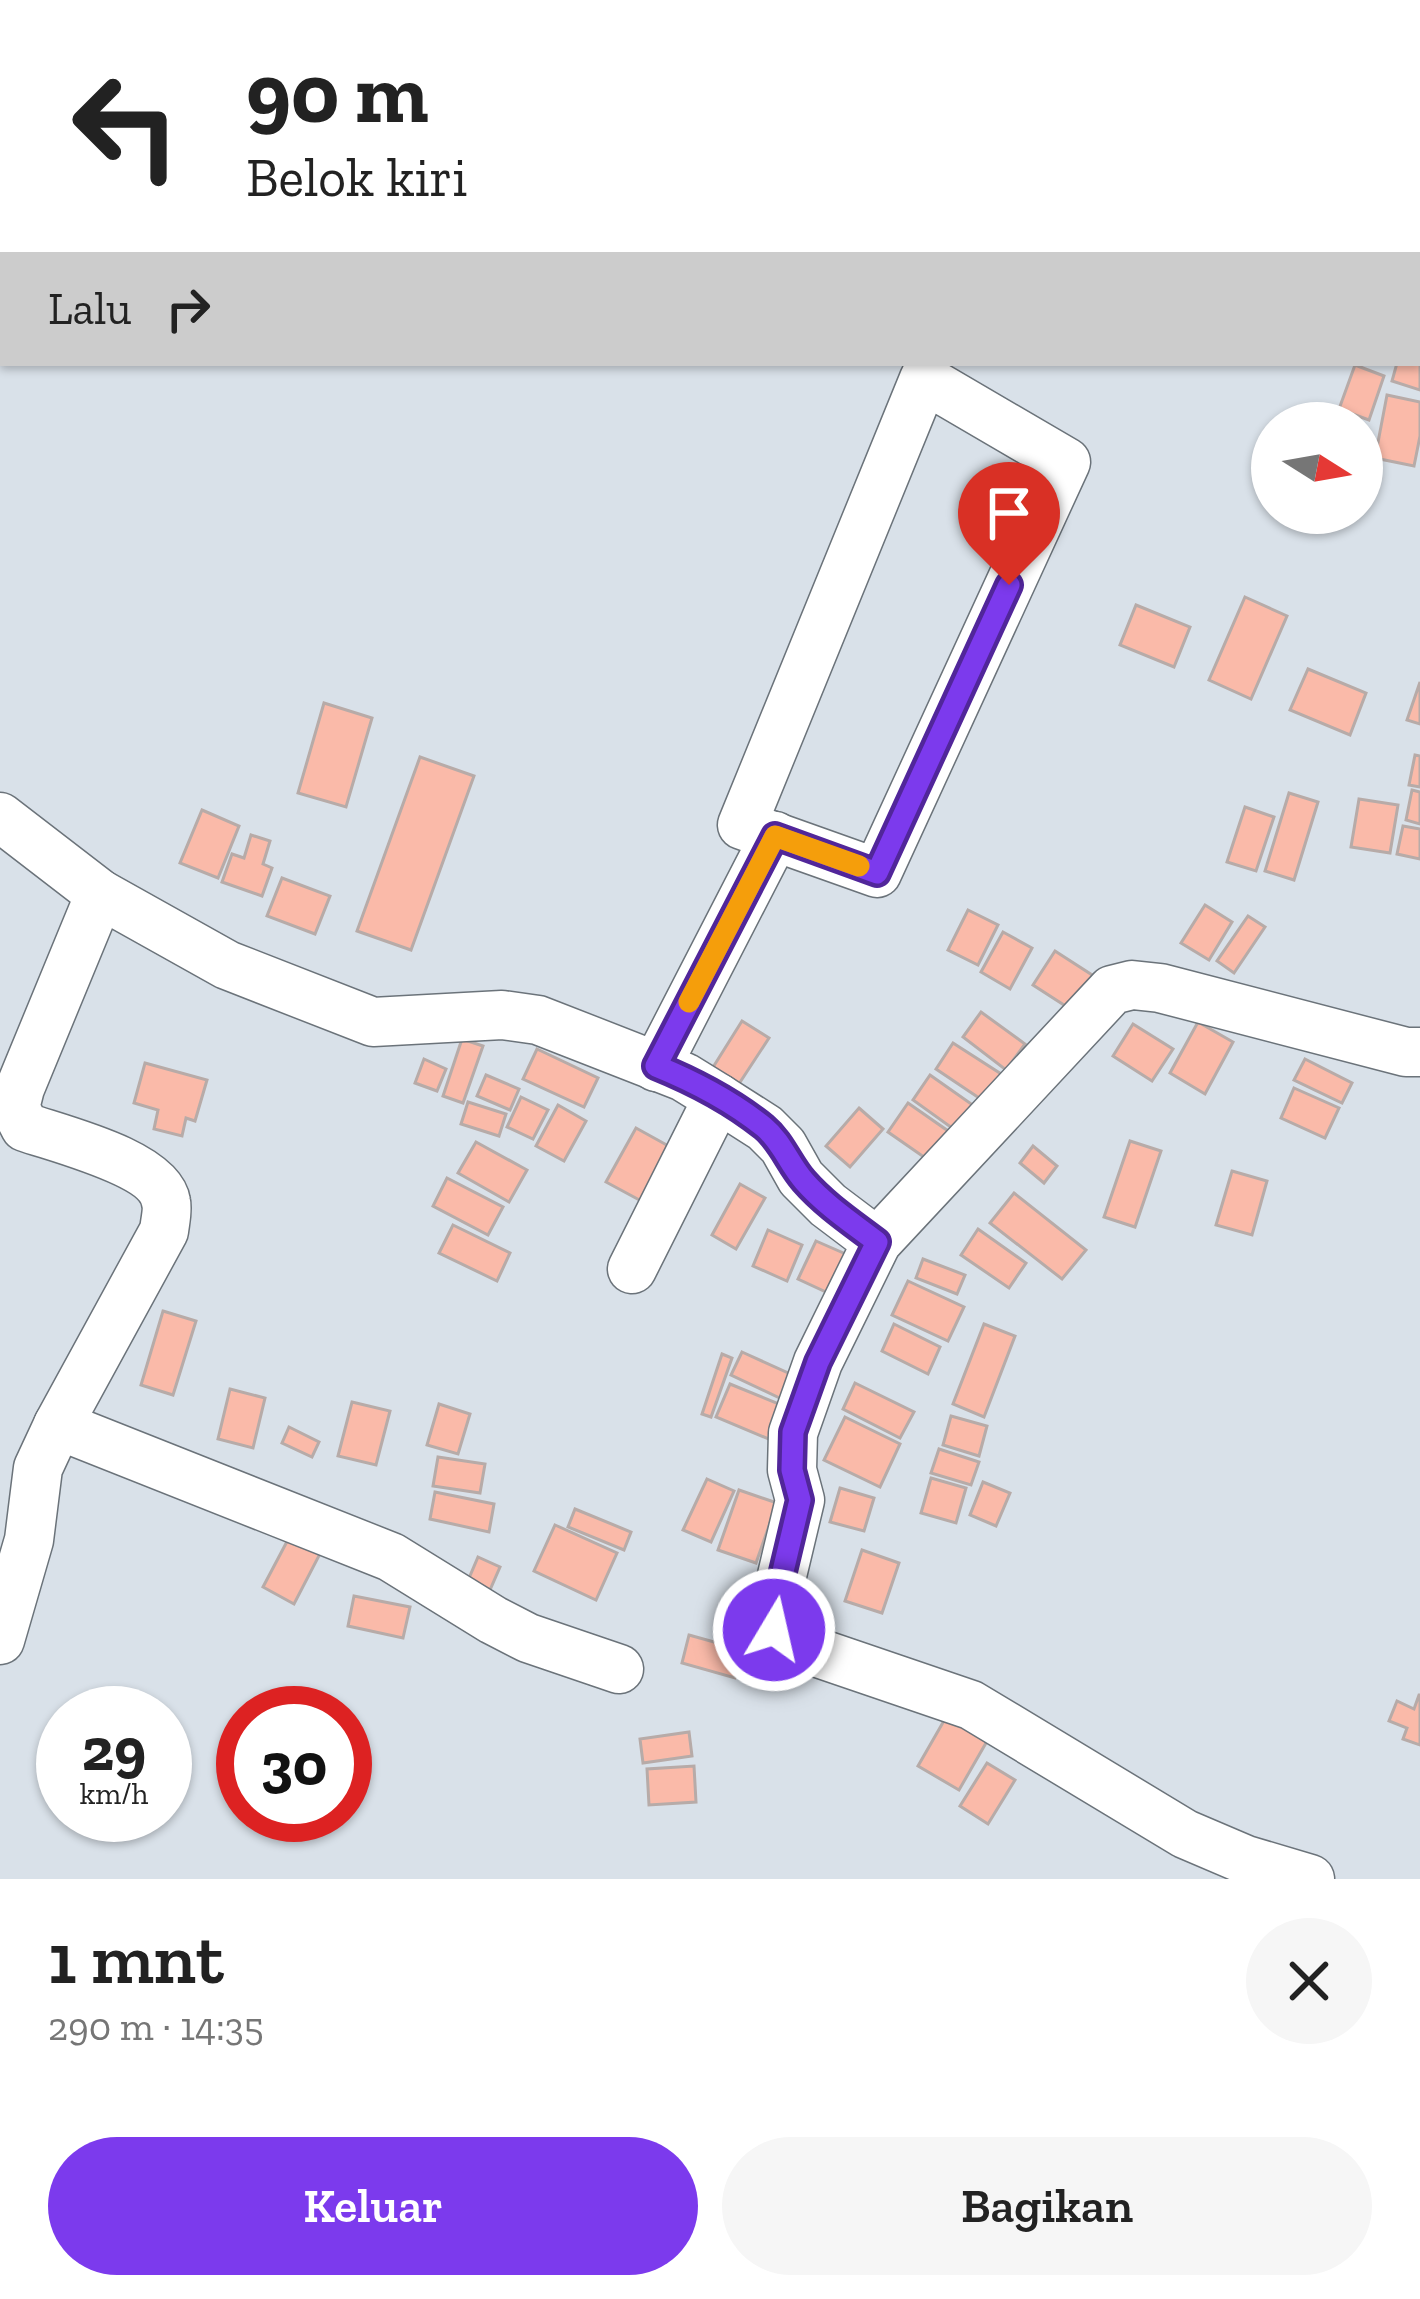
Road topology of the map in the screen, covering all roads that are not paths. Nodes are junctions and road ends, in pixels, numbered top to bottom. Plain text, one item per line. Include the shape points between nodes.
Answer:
1 (0, 817) edge
2 (775, 836) junction
3 (100, 894) junction
4 (1420, 1052) edge
5 (656, 1066) junction
6 (718, 1098) junction
7 (877, 1242) junction
8 (632, 1269) dead end
9 (58, 1425) junction
10 (0, 1640) edge
11 (620, 1669) dead end
12 (1310, 1879) edge

1 - 3 street
2 - 2 street via 742,825 924,379 1066,462 877,873
2 - 5 street
3 - 5 street via 227,965 373,1022 538,1020
3 - 9 street via 15,1108 25,1127 152,1178 166,1199 164,1231
4 - 7 street via 1160,988 1112,990
5 - 6 street
6 - 7 street via 765,1128 801,1178
6 - 8 street
7 - 12 street via 793,1432 800,1500 774,1630 795,1645 971,1705 1184,1834
9 - 10 street via 38,1468 29,1540
9 - 11 street via 391,1557 528,1638

